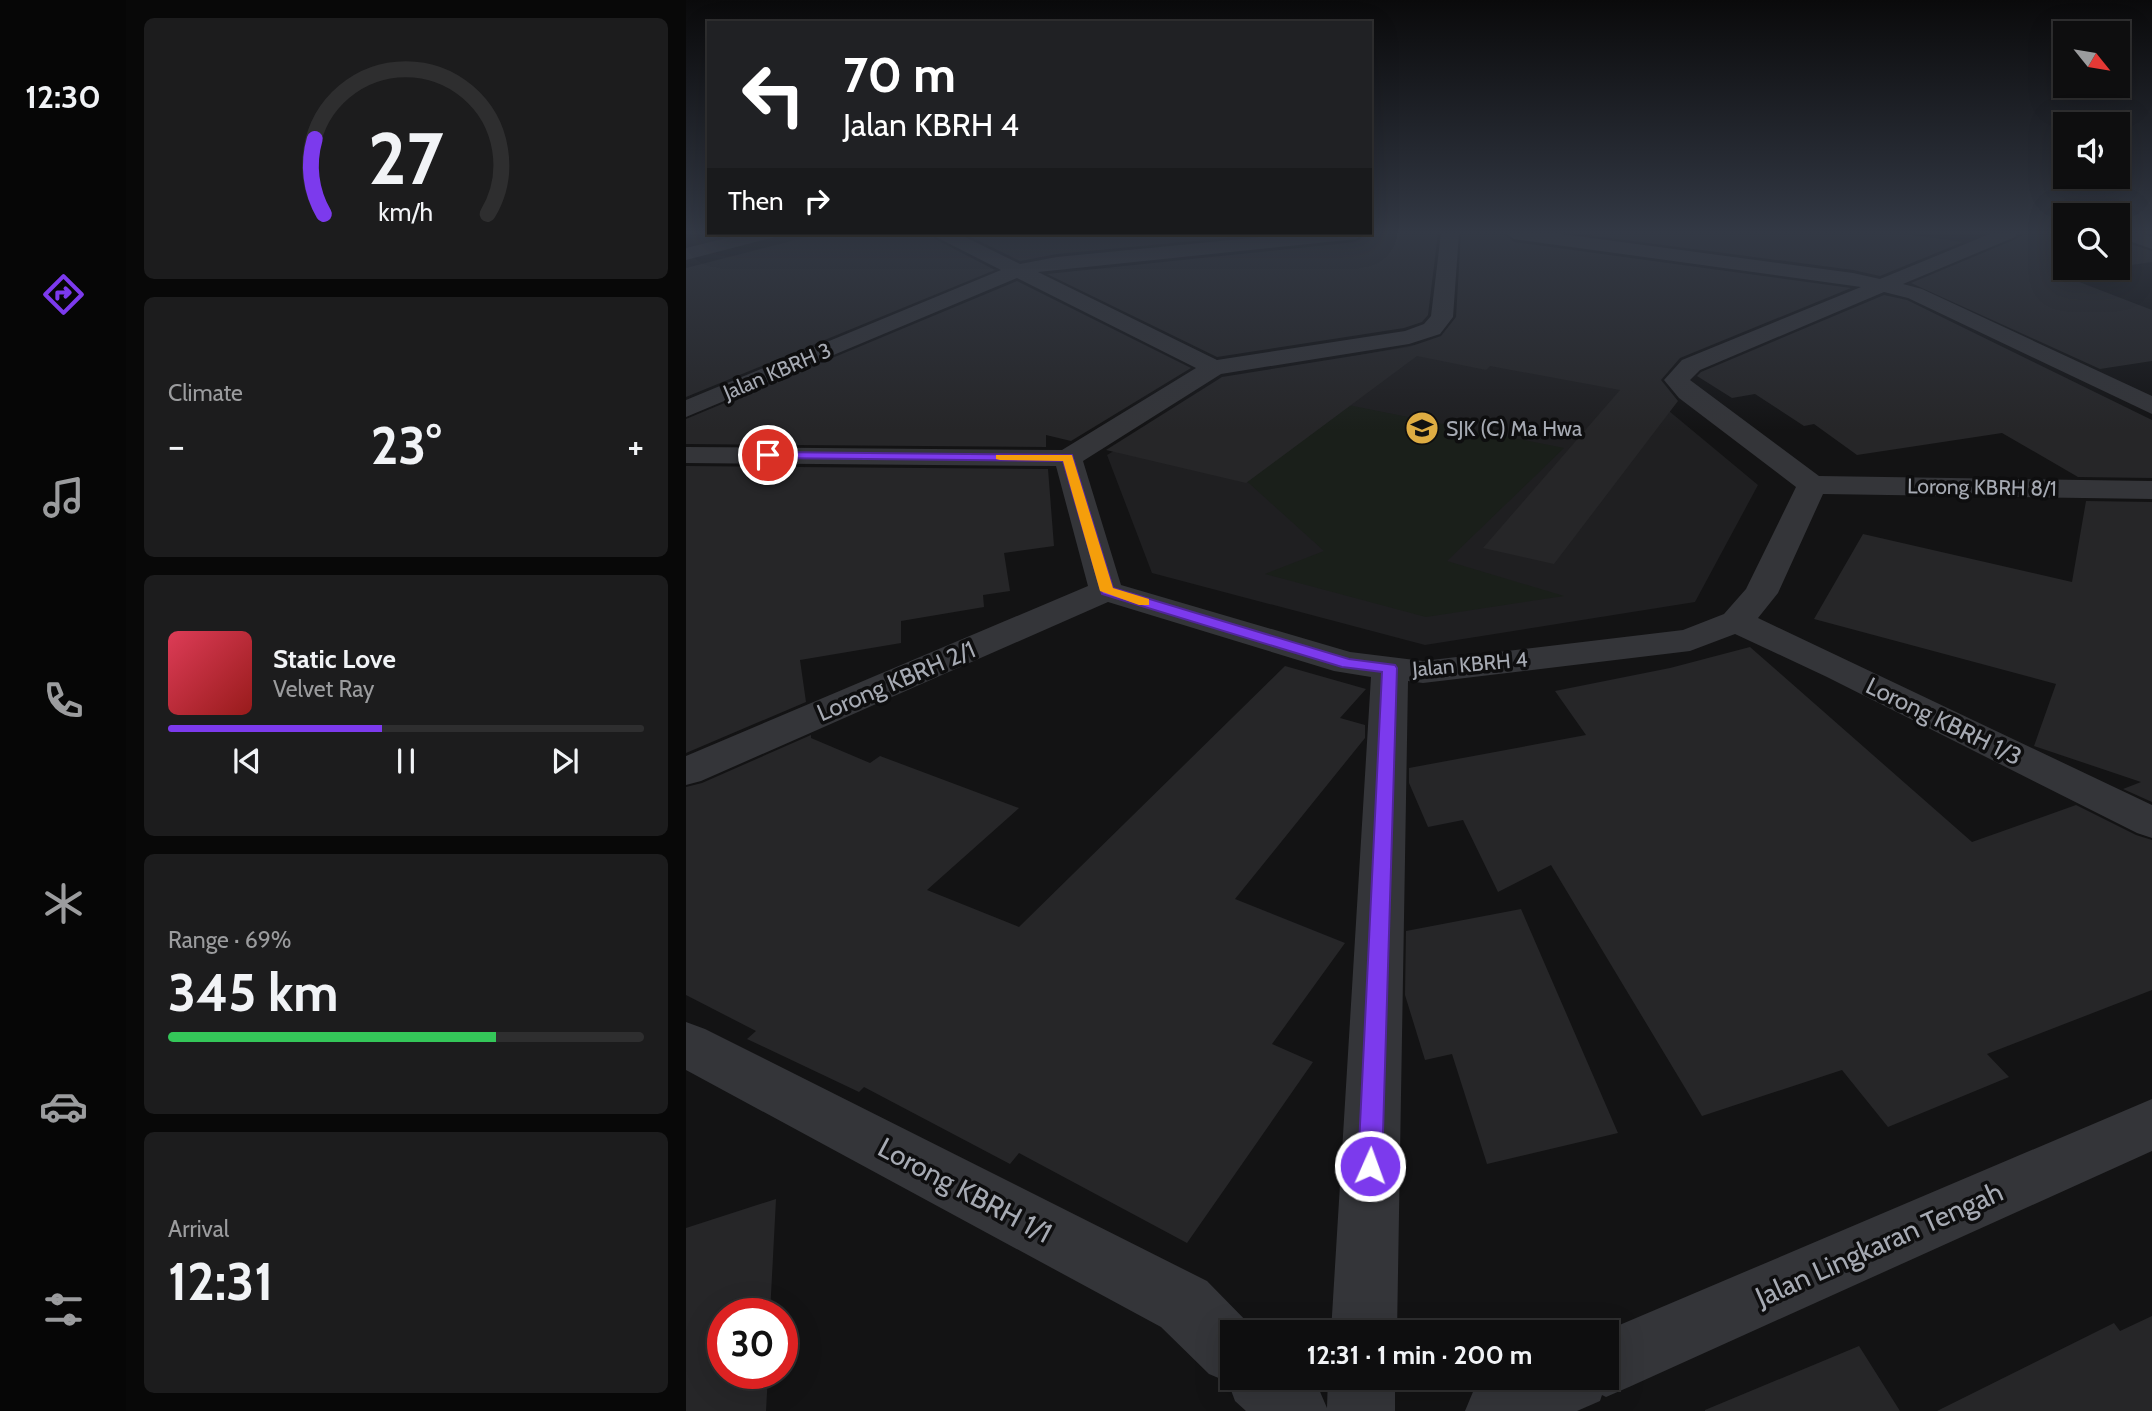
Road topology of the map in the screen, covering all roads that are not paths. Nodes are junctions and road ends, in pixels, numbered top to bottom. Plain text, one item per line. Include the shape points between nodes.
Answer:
1 (949, 299) edge
2 (1076, 299) edge
3 (1444, 299) edge
4 (1851, 299) edge
5 (1927, 299) edge
6 (1214, 368) junction
7 (2152, 406) edge
8 (686, 409) edge
9 (686, 455) edge
10 (1068, 458) junction
11 (1812, 485) junction
12 (2152, 490) edge
13 (1107, 591) junction
14 (1736, 621) junction
15 (1390, 668) junction
16 (686, 772) edge
17 (2152, 823) edge
18 (686, 1044) edge
19 (2152, 1124) edge
20 (1364, 1320) edge
21 (1220, 1339) edge
22 (1619, 1358) edge
23 (1272, 1390) edge
24 (1362, 1390) edge
25 (1547, 1390) edge
26 (1294, 1411) edge
27 (1361, 1411) edge
28 (1499, 1411) edge

1 - 8 street, Jalan KBRH 3
2 - 6 street
3 - 6 street via 1442,317 1432,329 1409,337
4 - 11 street via 1691,365 1676,380
5 - 7 street
6 - 10 street
9 - 10 street
10 - 13 street
11 - 12 street, Lorong KBRH 8/1
11 - 14 street, Jalan KBRH 4 via 1761,593
13 - 15 street, Jalan KBRH 4 via 1348,663
13 - 16 street, Lorong KBRH 2/1
14 - 15 street, Jalan KBRH 4 via 1690,640 1423,672
14 - 17 street, Lorong KBRH 1/3
15 - 20 street
18 - 21 street, Lorong KBRH 1/1 via 1184,1304
19 - 22 street, Jalan Lingkaran Tengah
23 - 26 street
24 - 27 street
25 - 28 street

